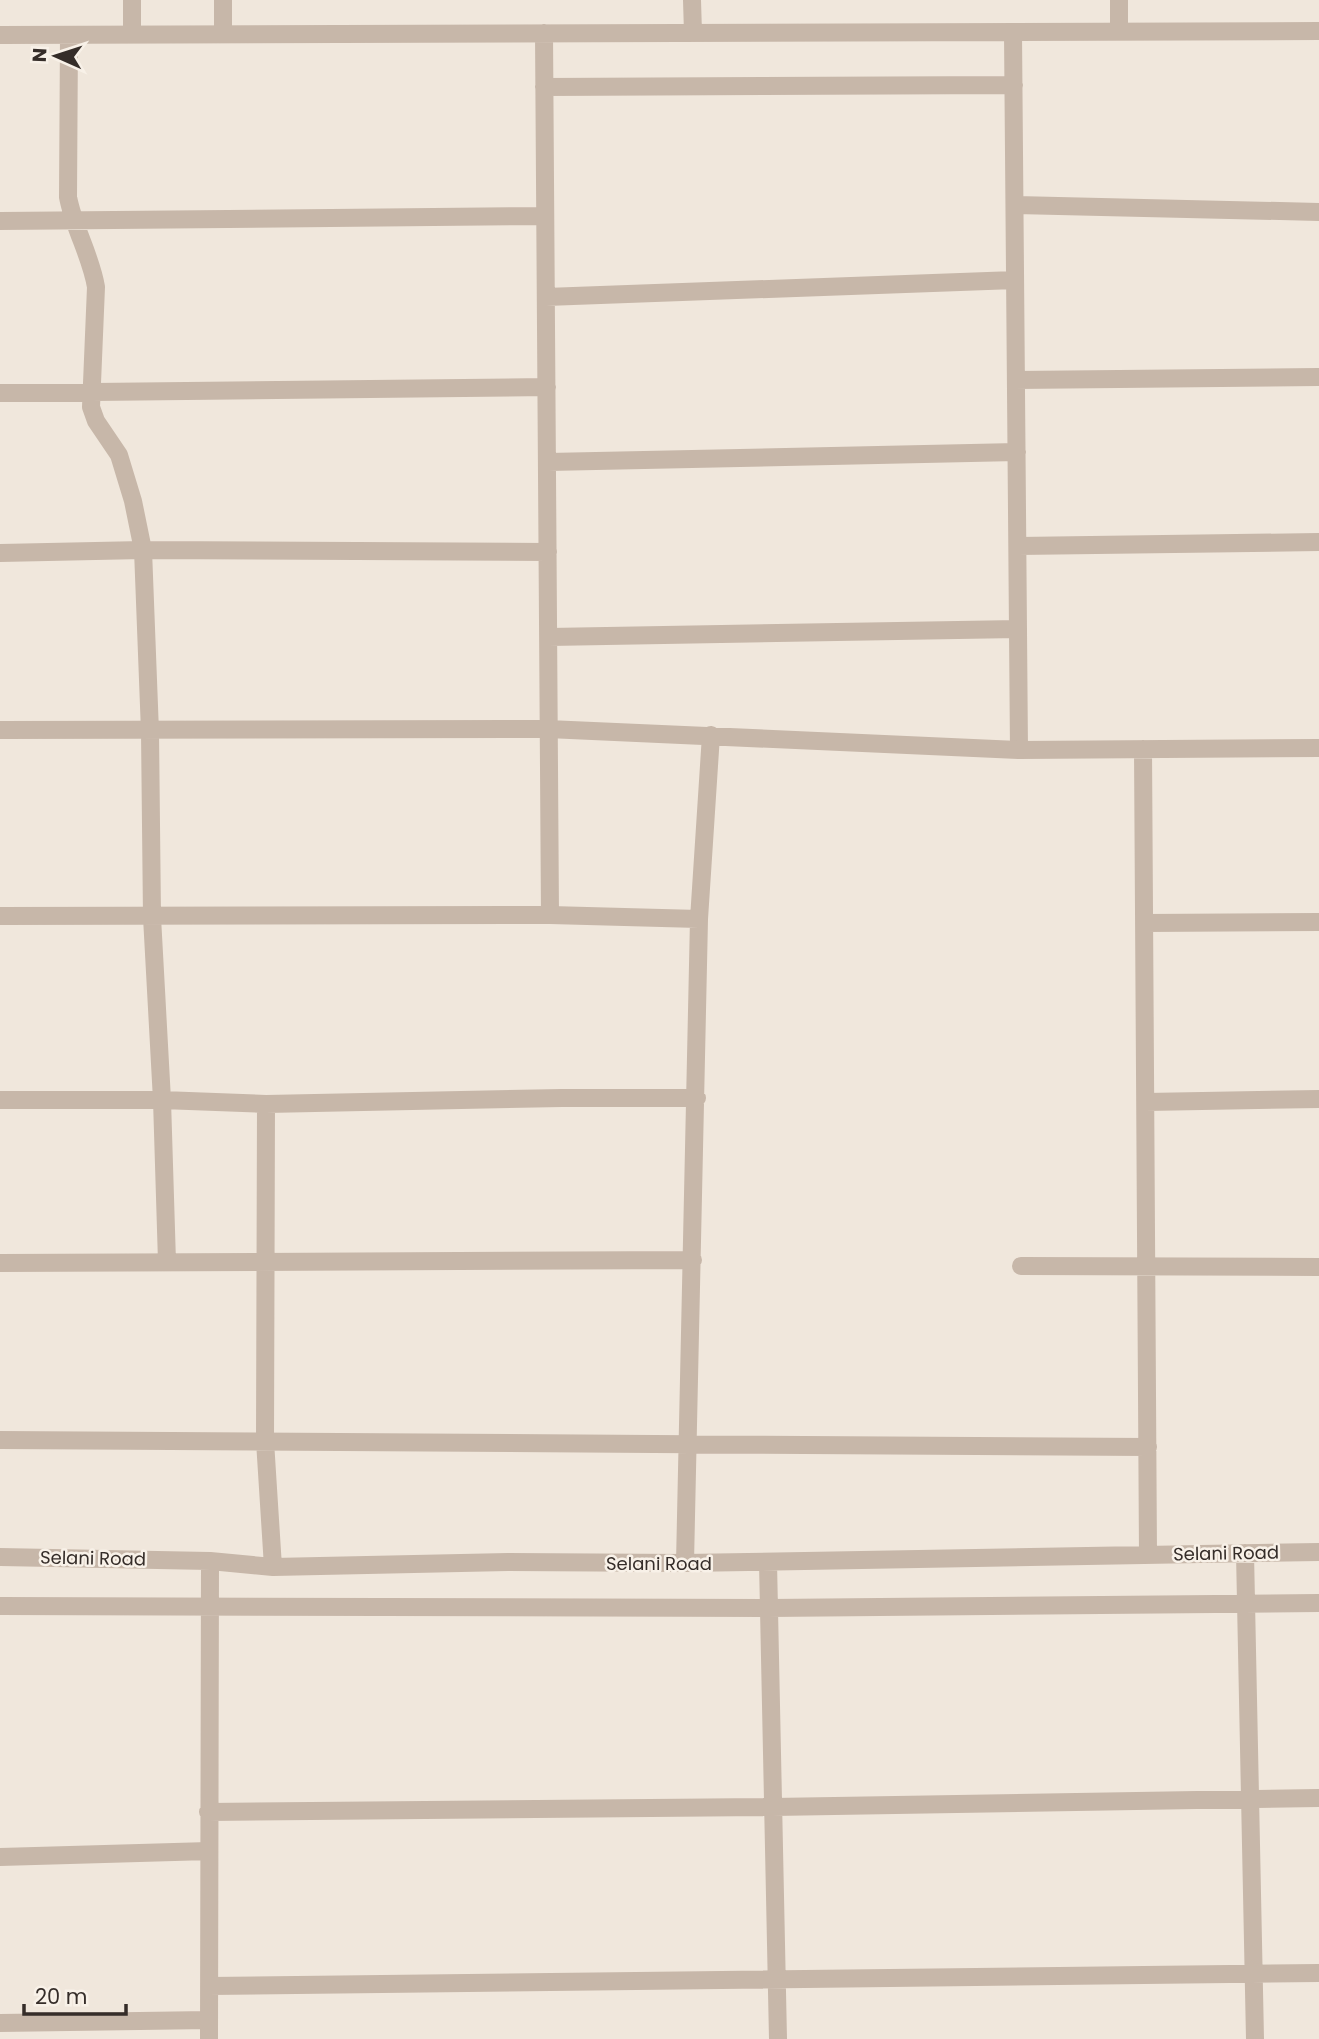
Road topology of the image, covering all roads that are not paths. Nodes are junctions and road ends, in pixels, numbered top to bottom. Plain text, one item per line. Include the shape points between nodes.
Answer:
1 (132, 0) edge
2 (223, 0) edge
3 (692, 0) edge
4 (1119, 0) edge
5 (1119, 31) junction
6 (1319, 31) edge
7 (544, 33) junction
8 (693, 33) junction
9 (1013, 33) junction
10 (132, 34) junction
11 (223, 34) junction
12 (0, 35) edge
13 (69, 36) junction
14 (1014, 85) junction
15 (544, 87) junction
16 (1015, 205) junction
17 (1319, 212) edge
18 (545, 216) junction
19 (0, 221) edge
20 (72, 221) junction
21 (1015, 280) junction
22 (546, 297) junction
23 (1319, 377) edge
24 (1016, 380) junction
25 (547, 387) junction
26 (0, 393) edge
27 (90, 393) junction
28 (1017, 452) junction
29 (548, 462) junction
30 (1319, 542) edge
31 (1018, 546) junction
32 (144, 550) junction
33 (548, 552) junction
34 (0, 553) edge
35 (1018, 629) junction
36 (548, 637) junction
37 (548, 729) junction
38 (0, 730) edge
39 (150, 732) junction
40 (711, 735) junction
41 (1319, 748) edge
42 (1143, 749) junction
43 (1019, 750) junction
44 (550, 915) junction
45 (0, 916) edge
46 (152, 917) junction
47 (699, 919) junction
48 (1319, 922) edge
49 (1144, 923) junction
50 (697, 1098) junction
51 (1319, 1099) edge
52 (0, 1100) edge
53 (162, 1100) junction
54 (1146, 1102) junction
55 (266, 1104) junction
56 (693, 1261) junction
57 (167, 1262) junction
58 (0, 1263) edge
59 (265, 1264) junction
60 (1021, 1266) dead end
61 (1319, 1267) edge
62 (1146, 1268) junction
63 (0, 1440) edge
64 (265, 1441) junction
65 (688, 1443) junction
66 (1148, 1447) junction
67 (1319, 1552) edge
68 (1245, 1553) junction
69 (1148, 1555) junction
70 (0, 1557) edge
71 (210, 1560) junction
72 (768, 1562) junction
73 (685, 1563) junction
74 (273, 1567) junction
75 (1246, 1602) junction
76 (1319, 1603) edge
77 (0, 1605) edge
78 (210, 1606) junction
79 (769, 1608) junction
80 (1319, 1798) edge
81 (1250, 1799) junction
82 (773, 1807) junction
83 (208, 1812) junction
84 (209, 1851) junction
85 (0, 1857) edge
86 (1319, 1973) edge
87 (1254, 1974) junction
88 (776, 1980) junction
89 (209, 1986) junction
90 (209, 2020) junction
91 (0, 2023) edge
92 (209, 2039) edge
93 (778, 2039) edge
94 (1255, 2039) edge

1 - 10 street
2 - 11 street
3 - 8 street
4 - 5 street
5 - 6 street
5 - 9 street
7 - 8 street
7 - 11 street
7 - 15 street
8 - 9 street
9 - 14 street
10 - 11 street
10 - 13 street
12 - 13 street
13 - 20 street via 68,197
14 - 15 street
14 - 16 street
15 - 18 street
16 - 17 street
16 - 21 street
18 - 20 street
18 - 22 street
19 - 20 street
20 - 27 street via 93,268 96,287
21 - 22 street
21 - 24 street
22 - 25 street
23 - 24 street
24 - 28 street
25 - 27 street
25 - 29 street
26 - 27 street
27 - 32 street via 96,421 118,455
28 - 29 street
28 - 31 street
29 - 33 street
30 - 31 street
31 - 35 street
32 - 33 street
32 - 34 street
32 - 39 street
33 - 36 street
35 - 36 street
35 - 43 street
36 - 37 street
37 - 39 street
37 - 40 street
37 - 44 street
38 - 39 street
39 - 46 street
40 - 43 street
40 - 47 street
41 - 42 street
42 - 43 street
42 - 49 street
44 - 46 street
44 - 47 street
45 - 46 street
46 - 53 street
47 - 50 street
48 - 49 street
49 - 54 street
50 - 55 street
50 - 56 street
51 - 54 street
52 - 53 street
53 - 55 street
53 - 57 street
54 - 62 street
55 - 59 street
56 - 59 street
56 - 65 street
57 - 58 street
57 - 59 street
59 - 64 street
60 - 62 street
61 - 62 street
62 - 66 street
63 - 64 street
64 - 65 street
64 - 74 street
65 - 66 street
65 - 73 street
66 - 69 street
67 - 68 street, Selani Road
68 - 69 street, Selani Road
68 - 75 street
69 - 72 street, Selani Road
70 - 71 street, Selani Road
71 - 74 street, Selani Road
71 - 78 street
72 - 73 street, Selani Road
72 - 79 street
73 - 74 street, Selani Road
75 - 76 street
75 - 79 street
75 - 81 street
77 - 78 street
78 - 79 street
78 - 83 street
79 - 82 street
80 - 81 street
81 - 82 street
81 - 87 street
82 - 83 street
82 - 88 street
83 - 84 street
84 - 85 street
84 - 89 street
86 - 87 street
87 - 88 street
87 - 94 street
88 - 89 street
88 - 93 street
89 - 90 street
90 - 91 street
90 - 92 street

